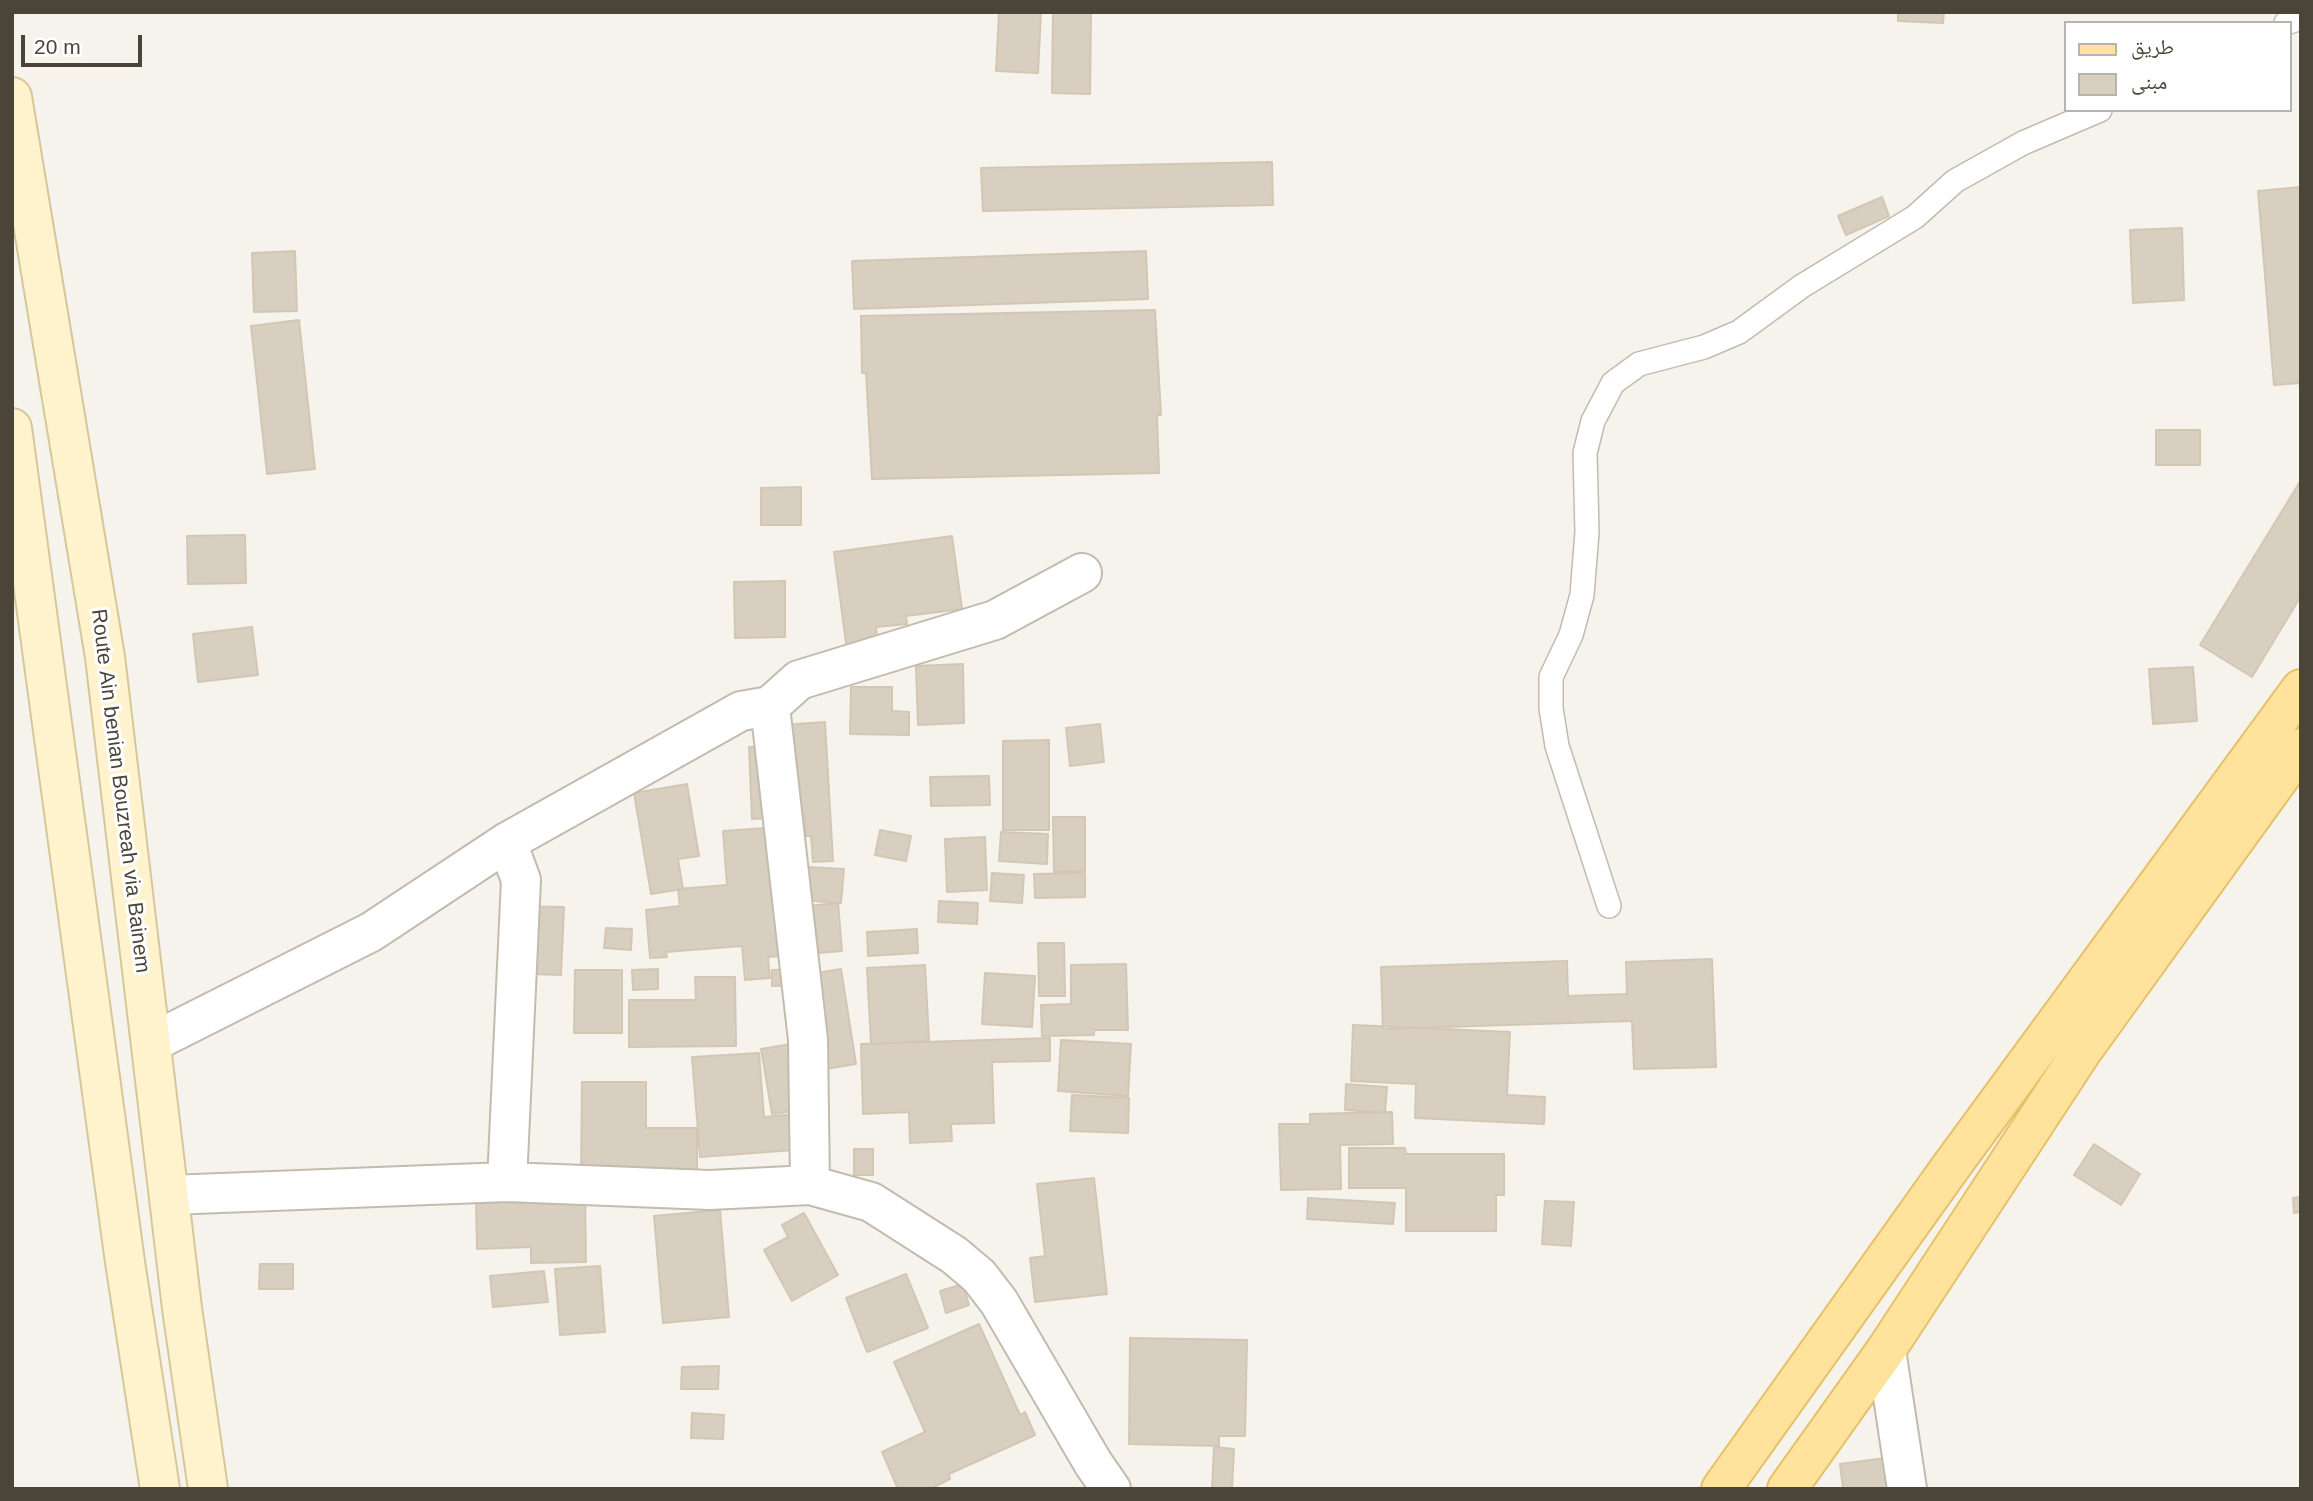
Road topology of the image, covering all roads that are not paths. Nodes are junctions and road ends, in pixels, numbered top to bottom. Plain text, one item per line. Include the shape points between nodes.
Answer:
1 (12, 97) edge
2 (2094, 112) edge
3 (13, 432) edge
4 (1082, 573) dead end
5 (2301, 689) edge
6 (770, 706) junction
7 (2301, 748) edge
8 (507, 842) junction
9 (1609, 906) dead end
10 (151, 1043) junction
11 (507, 1182) junction
12 (810, 1185) junction
13 (169, 1195) junction
14 (1886, 1350) junction
15 (160, 1489) edge
16 (208, 1489) edge
17 (1111, 1489) edge
18 (1721, 1489) edge
19 (1787, 1489) edge
20 (1906, 1489) edge

1 - 10 main road, Route Ain benian Bouzreah via Bainem via 105,657
2 - 9 lane via 2023,143 1955,181 1915,217 1801,286 1739,332 1704,347 1639,364 1613,383 1593,421 1585,453 1587,532 1582,595 1552,677 1551,708 1557,746
3 - 15 main road
4 - 6 street via 995,620 799,680
5 - 18 main road
6 - 8 street via 741,711
6 - 12 street via 807,1040
7 - 14 main road via 2082,1051
8 - 10 street via 371,932
8 - 11 street via 521,880
10 - 13 main road, Route Ain benian Bouzreah via Bainem
11 - 12 street via 710,1191
11 - 13 street
12 - 17 street via 871,1202 979,1276
13 - 16 main road, Route Ain benian Bouzreah via Bainem
14 - 19 main road
14 - 20 street

